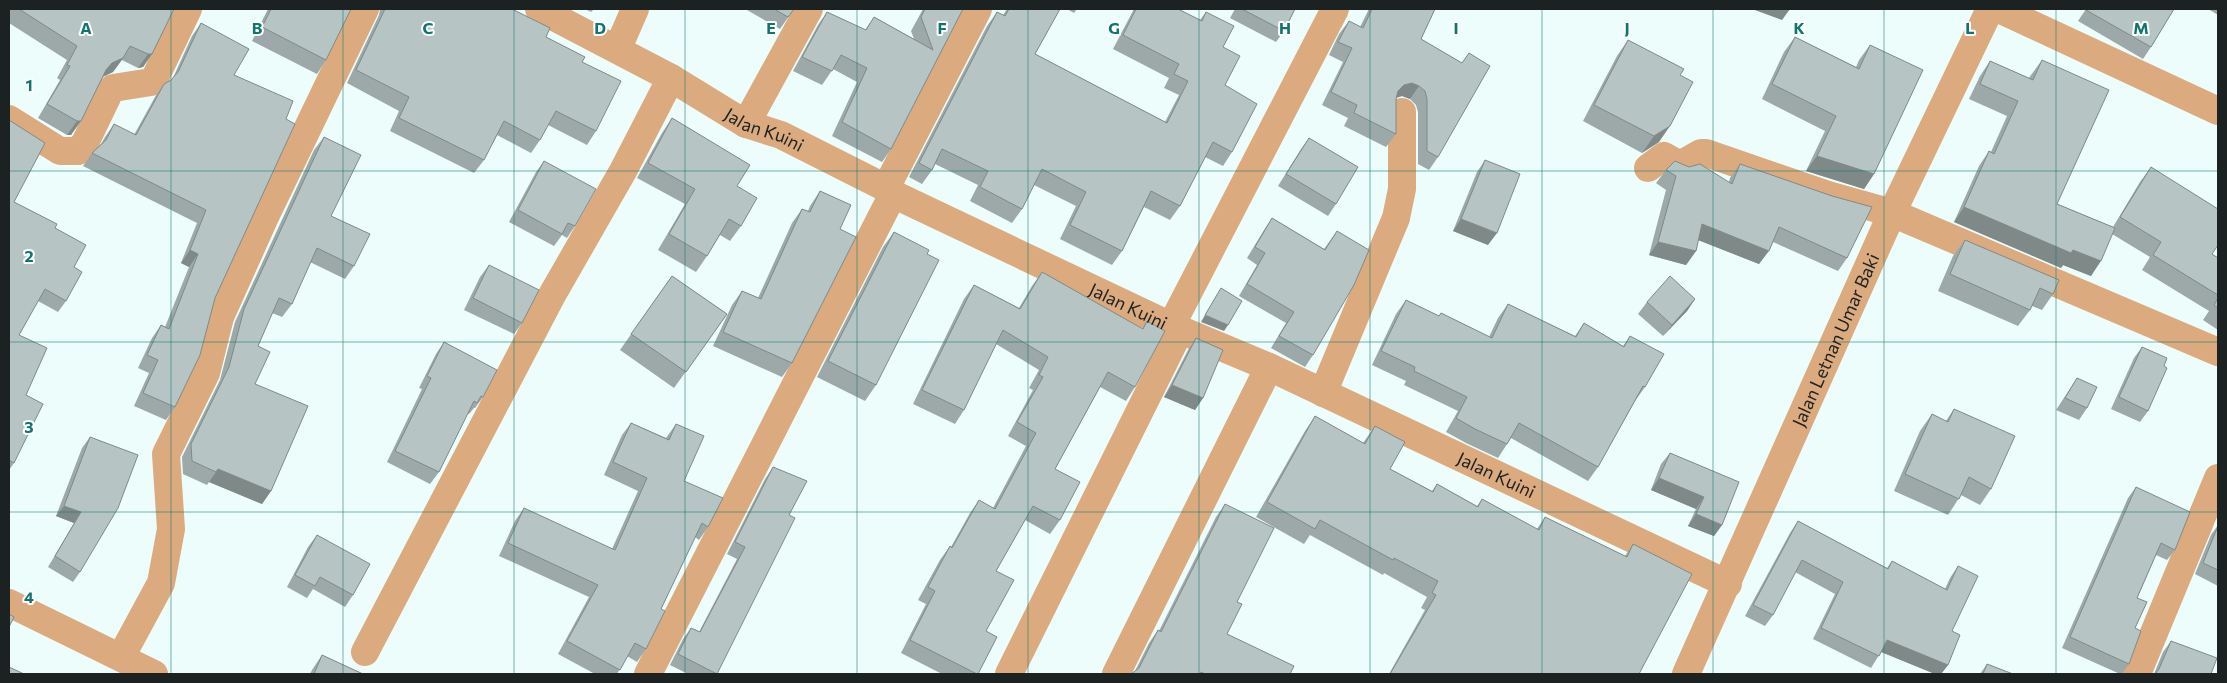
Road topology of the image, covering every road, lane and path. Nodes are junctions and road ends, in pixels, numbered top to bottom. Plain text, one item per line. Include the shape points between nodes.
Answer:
1 (188, 9) edge
2 (365, 9) edge
3 (539, 9) edge
4 (635, 9) edge
5 (809, 9) edge
6 (978, 9) edge
7 (1334, 9) edge
8 (1990, 9) edge
9 (1999, 9) edge
10 (618, 48) junction
11 (671, 78) junction
12 (2218, 110) edge
13 (1402, 112) dead end
14 (9, 119) edge
15 (746, 124) junction
16 (1648, 168) dead end
17 (889, 191) junction
18 (1892, 213) junction
19 (1175, 328) junction
20 (2218, 352) edge
21 (1270, 367) junction
22 (1323, 393) junction
23 (2218, 478) edge
24 (1728, 584) junction
25 (9, 603) edge
26 (364, 652) dead end
27 (134, 667) edge
28 (648, 674) edge
29 (1009, 674) edge
30 (1116, 674) edge
31 (1686, 674) edge
32 (2137, 674) edge

1 - 14 street via 155,78 151,82 110,91 78,151 60,151
2 - 27 street via 220,317 206,372 166,454 171,529 162,578
3 - 10 street, Jalan Kuini
4 - 10 street
5 - 15 street
6 - 17 street
7 - 19 street
8 - 18 street, Jalan Letnan Umar Baki
9 - 12 street
10 - 11 street, Jalan Kuini
11 - 15 street, Jalan Kuini
11 - 26 street via 623,171 552,294
13 - 22 street via 1402,189 1396,218
15 - 17 street, Jalan Kuini via 780,135
16 - 18 street via 1664,156 1680,165 1706,153 1828,195
17 - 19 street, Jalan Kuini
17 - 28 street
18 - 20 street
18 - 24 street, Jalan Letnan Umar Baki
19 - 21 street, Jalan Kuini
19 - 29 street
21 - 22 street, Jalan Kuini
21 - 30 street
22 - 24 street, Jalan Kuini
23 - 32 street
24 - 31 street, Jalan Letnan Umar Baki
25 - 27 street

